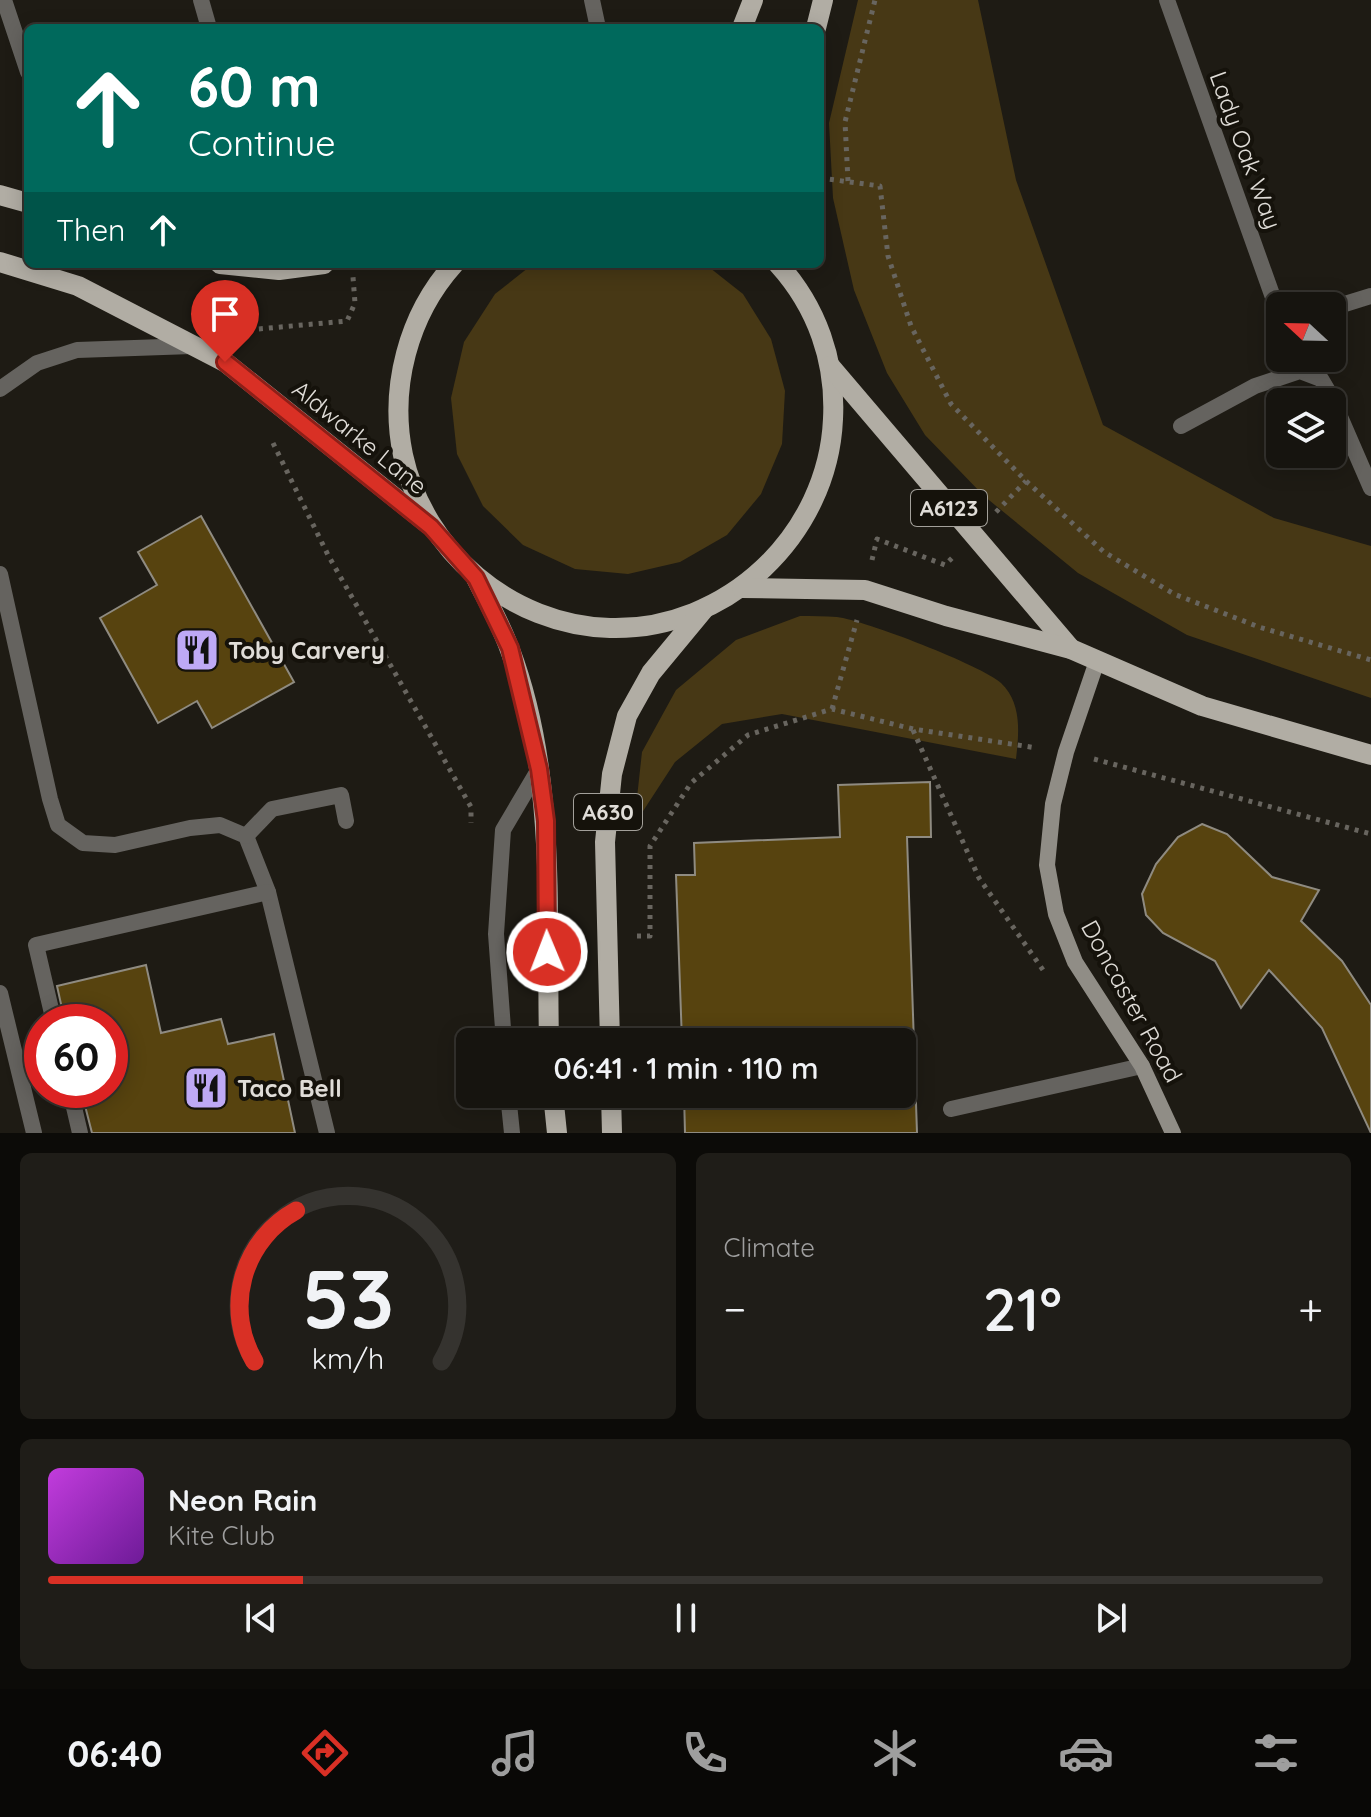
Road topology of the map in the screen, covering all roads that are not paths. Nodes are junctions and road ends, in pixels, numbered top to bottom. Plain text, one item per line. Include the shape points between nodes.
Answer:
1 (4, 0) edge
2 (201, 0) edge
3 (592, 0) edge
4 (753, 0) edge
5 (823, 0) edge
6 (1167, 0) edge
7 (208, 24) edge
8 (597, 24) edge
9 (744, 24) edge
10 (817, 24) edge
11 (24, 60) edge
12 (0, 195) edge
13 (24, 202) edge
14 (0, 262) edge
15 (259, 268) edge
16 (294, 268) edge
17 (450, 268) edge
18 (781, 268) edge
19 (801, 268) edge
20 (1271, 292) edge
21 (1371, 296) edge
22 (807, 301) junction
23 (1346, 304) edge
24 (194, 346) junction
25 (830, 366) junction
26 (1282, 372) edge
27 (1310, 372) edge
28 (0, 389) edge
29 (1181, 426) dead end
30 (1371, 488) edge
31 (431, 527) junction
32 (0, 574) edge
33 (476, 578) junction
34 (742, 588) junction
35 (704, 609) junction
36 (1071, 649) junction
37 (1097, 661) junction
38 (1371, 755) edge
39 (539, 769) junction
40 (346, 821) dead end
41 (246, 836) junction
42 (268, 892) junction
43 (0, 993) edge
44 (50, 1004) edge
45 (503, 1028) edge
46 (549, 1028) edge
47 (610, 1028) edge
48 (1142, 1066) junction
49 (74, 1108) edge
50 (509, 1108) edge
51 (554, 1108) edge
52 (611, 1108) edge
53 (951, 1109) dead end
54 (34, 1133) edge
55 (80, 1133) edge
56 (327, 1133) edge
57 (512, 1133) edge
58 (557, 1133) edge
59 (612, 1133) edge
60 (1173, 1133) edge

1 - 11 street
2 - 7 street
3 - 8 street
4 - 9 main road
5 - 10 main road
6 - 20 street, Lady Oak Way
12 - 13 main road
14 - 24 main road, Aldwarke Lane via 78,286
15 - 16 main road
17 - 31 main road via 416,321 400,377 398,429 409,480
18 - 22 main road
19 - 22 main road
21 - 23 street
22 - 25 main road
24 - 28 street via 77,350 37,363
24 - 31 main road, Aldwarke Lane via 225,362
25 - 34 main road via 832,437 819,487 793,537
25 - 36 main road, A6123
26 - 29 street
27 - 30 street via 1331,396
31 - 33 main road
32 - 41 street via 58,825 83,843 115,845 220,825
33 - 35 main road via 517,605 568,622 610,628 658,624
33 - 39 main road, A630 via 510,648
34 - 35 main road
34 - 36 main road, A6123 via 865,590
35 - 47 main road, A630 via 651,673 627,716 612,774 605,842
36 - 37 main road, A6123
37 - 38 main road, A6123 via 1202,706
37 - 48 street, Doncaster Road via 1053,804 1047,865 1056,914 1075,962
39 - 45 street via 503,830 496,934
39 - 46 main road, A630 via 546,821
40 - 41 street via 341,795 272,809
41 - 42 street
42 - 44 street via 36,945
42 - 56 street
43 - 54 street
48 - 53 street
48 - 60 street, Doncaster Road
49 - 55 street
50 - 57 street
51 - 58 main road
52 - 59 main road

